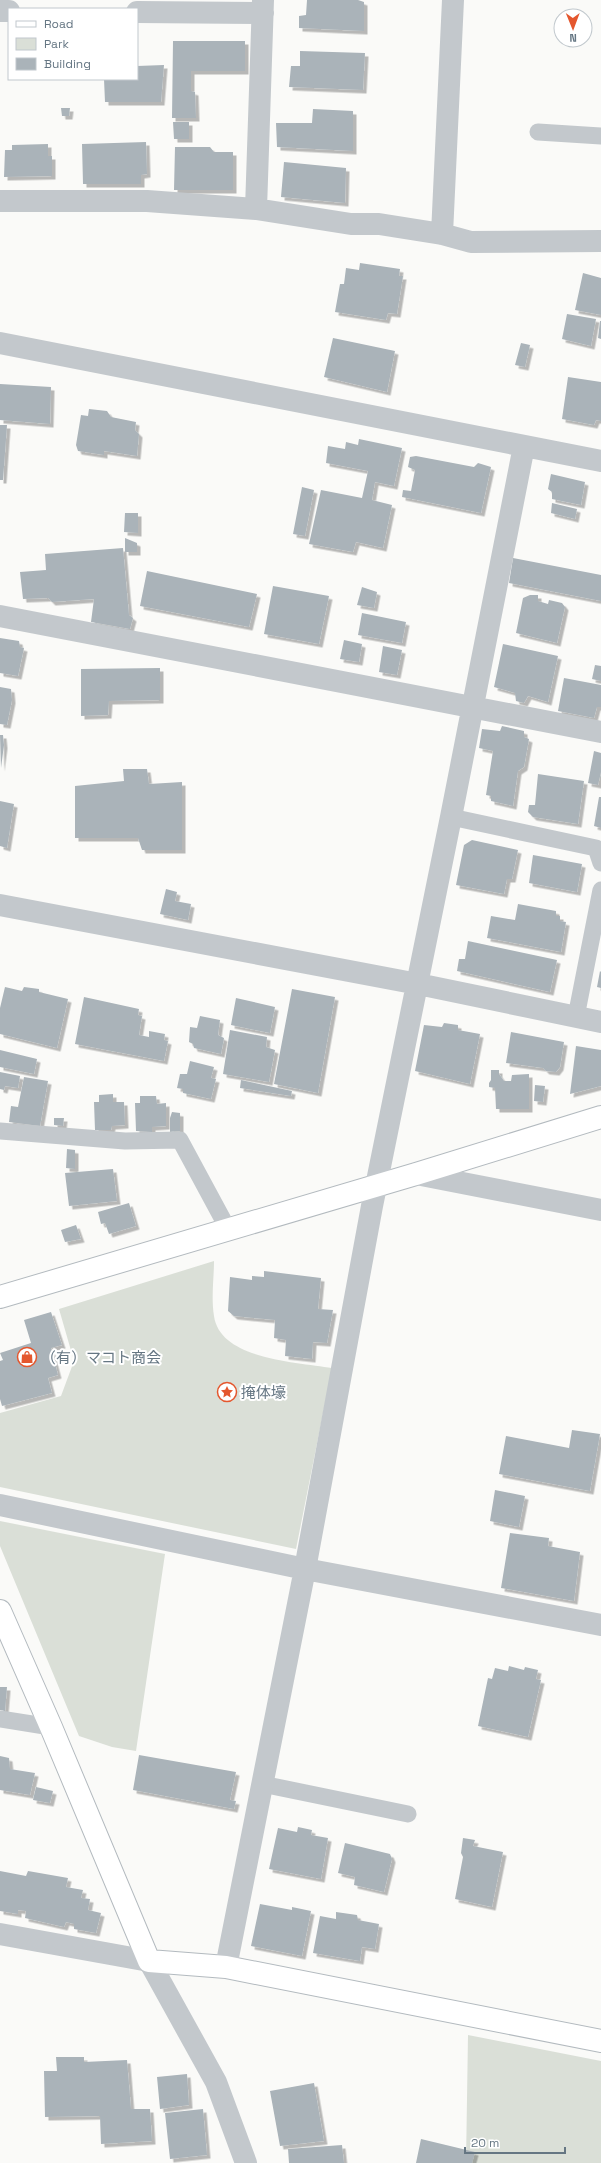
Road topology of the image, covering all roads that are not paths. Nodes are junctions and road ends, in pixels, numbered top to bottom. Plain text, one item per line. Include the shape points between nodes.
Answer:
1 (453, 0) edge
2 (263, 7) edge
3 (138, 12) edge
4 (538, 132) dead end
5 (601, 136) edge
6 (0, 201) edge
7 (256, 209) junction
8 (442, 234) junction
9 (601, 241) edge
10 (0, 343) edge
11 (524, 446) junction
12 (601, 461) edge
13 (0, 616) edge
14 (472, 706) junction
15 (601, 732) edge
16 (451, 817) junction
17 (601, 863) edge
18 (601, 890) edge
19 (0, 905) edge
20 (418, 984) junction
21 (576, 1017) junction
22 (601, 1022) edge
23 (601, 1116) edge
24 (0, 1131) edge
25 (416, 1174) junction
26 (376, 1185) junction
27 (601, 1210) edge
28 (228, 1229) junction
29 (0, 1297) edge
30 (0, 1505) edge
31 (305, 1569) junction
32 (0, 1611) edge
33 (601, 1625) edge
34 (0, 1719) edge
35 (51, 1727) junction
36 (262, 1784) junction
37 (408, 1814) dead end
38 (0, 1934) edge
39 (149, 1962) junction
40 (226, 1967) junction
41 (601, 2040) edge
42 (246, 2163) edge

1 - 8 street
2 - 3 street
2 - 7 street
4 - 5 lane
6 - 7 street via 147,201
7 - 8 street via 351,224 379,224
8 - 9 street via 471,242
10 - 11 street
11 - 12 street
11 - 14 street
13 - 14 street
14 - 15 street
14 - 16 street
16 - 17 lane via 596,848
16 - 20 street
18 - 21 lane
19 - 20 street
20 - 21 street
20 - 26 street
21 - 22 street
23 - 25 street
24 - 28 lane via 124,1141 180,1140
25 - 26 street
25 - 27 street
26 - 28 street
26 - 31 street
28 - 29 street
30 - 31 street
31 - 33 street
31 - 36 street
32 - 35 street
34 - 35 lane
35 - 39 street
36 - 37 lane
36 - 40 street
38 - 39 street
39 - 40 street
39 - 42 street via 216,2082
40 - 41 street

